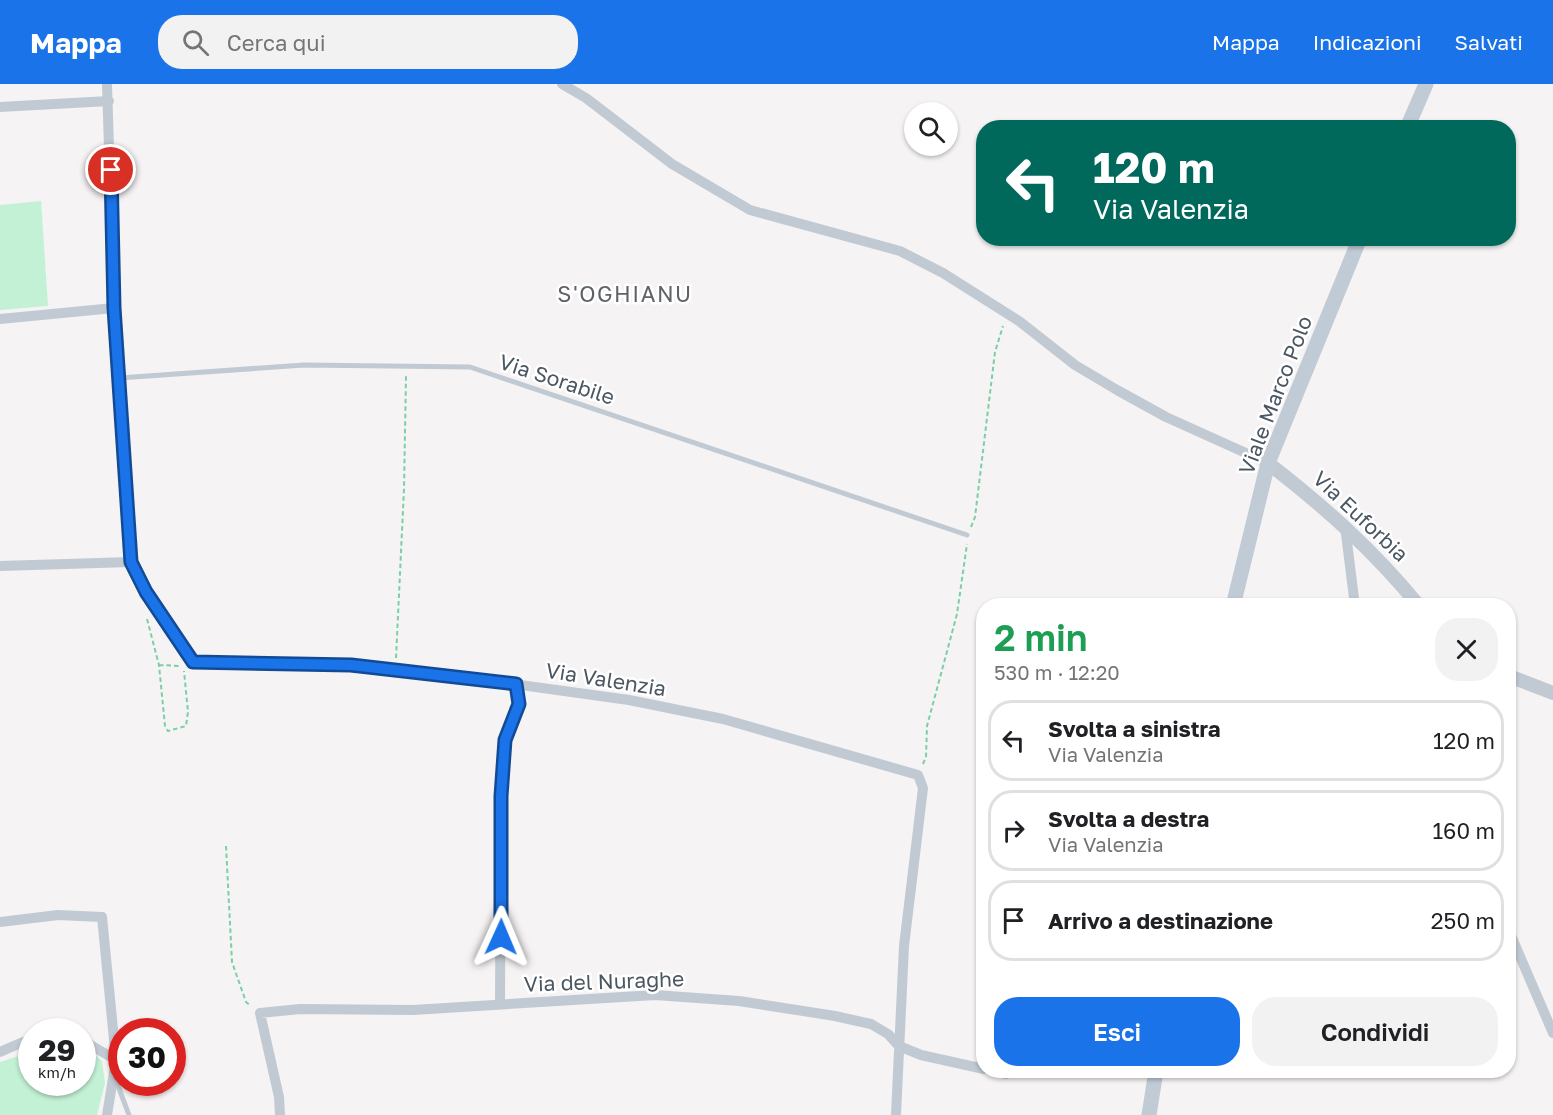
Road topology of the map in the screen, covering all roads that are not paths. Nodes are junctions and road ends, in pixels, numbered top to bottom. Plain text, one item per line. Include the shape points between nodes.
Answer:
1 (107, 84) edge
2 (562, 84) edge
3 (1426, 84) edge
4 (109, 101) junction
5 (0, 107) edge
6 (1410, 120) edge
7 (1357, 246) edge
8 (114, 308) junction
9 (0, 319) edge
10 (119, 378) junction
11 (1268, 463) junction
12 (1345, 526) junction
13 (967, 535) dead end
14 (131, 562) junction
15 (0, 566) edge
16 (1235, 598) edge
17 (1354, 598) edge
18 (1412, 598) edge
19 (1516, 679) edge
20 (516, 684) junction
21 (1553, 693) edge
22 (0, 922) edge
23 (1516, 947) edge
24 (500, 1004) junction
25 (112, 1018) edge
26 (1553, 1033) edge
27 (18, 1044) edge
28 (900, 1046) junction
29 (0, 1052) edge
30 (976, 1067) edge
31 (1155, 1078) edge
32 (110, 1096) edge
33 (122, 1096) edge
34 (107, 1115) edge
35 (129, 1115) edge
36 (280, 1115) edge
37 (896, 1115) edge
38 (1149, 1115) edge

1 - 4 street, Via Valenzia
2 - 11 street via 672,164 750,210 900,251 1019,321 1075,365 1108,385 1166,417
3 - 6 main road
4 - 5 street
4 - 8 street, Via Valenzia
7 - 11 main road, Viale Marco Polo
8 - 9 street
8 - 10 street, Via Valenzia
10 - 13 lane, Via Sorabile via 303,365 470,368
10 - 14 street, Via Valenzia
11 - 12 street, Via Euforbia
11 - 16 main road, Viale Marco Polo
12 - 17 street
12 - 18 street, Via Euforbia via 1382,561
14 - 15 street
14 - 20 street, Via Valenzia via 146,592 193,662 351,665
19 - 21 street
20 - 24 street via 519,704 505,740 501,796
20 - 28 street, Via Valenzia via 629,700 723,719 918,775 923,788 908,892
22 - 25 street via 58,915 102,917
23 - 26 street
24 - 28 street, Via del Nuraghe via 655,994 739,1001 871,1024
24 - 36 street, Via del Nuraghe via 260,1013
27 - 29 street
28 - 30 street, Via del Nuraghe via 921,1055
28 - 37 street
31 - 38 main road
32 - 34 street
33 - 35 lane

